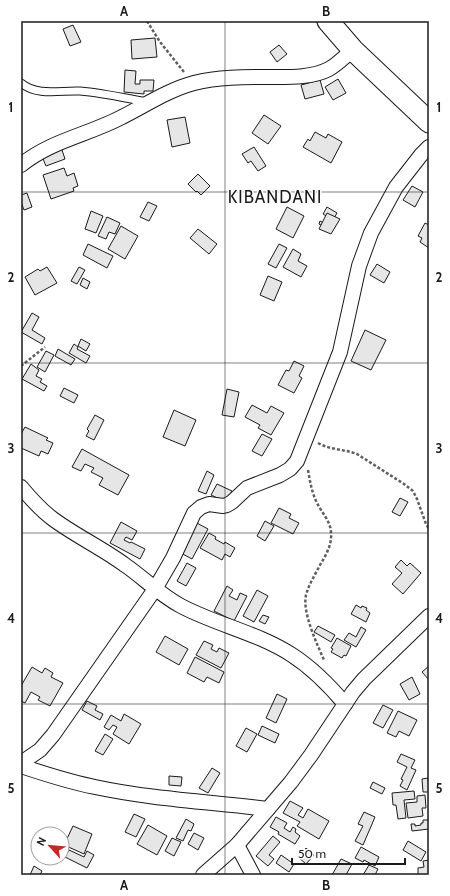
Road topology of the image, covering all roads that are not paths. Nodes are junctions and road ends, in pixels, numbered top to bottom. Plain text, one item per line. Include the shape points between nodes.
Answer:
1 (328, 21) edge
2 (353, 50) junction
3 (21, 83) edge
4 (149, 102) junction
5 (429, 122) edge
6 (429, 147) edge
7 (21, 165) edge
8 (23, 495) edge
9 (155, 589) junction
10 (429, 616) edge
11 (345, 704) junction
12 (21, 765) edge
13 (268, 809) junction
14 (237, 844) junction
15 (203, 875) edge
16 (253, 875) edge

1 - 2 main road
2 - 4 street via 328,70 316,74 216,79 170,91
2 - 5 main road
3 - 4 lane via 36,91 80,91
4 - 7 street via 122,117 40,151
6 - 9 street via 396,187 371,232 359,266 340,352 297,461 280,475 247,488 227,505 209,504 200,507 194,513
8 - 9 street via 52,519 103,549
9 - 11 street via 166,598 214,622 291,654 312,669
9 - 12 street via 53,735 40,750
10 - 11 street via 364,679
11 - 13 street via 311,755
12 - 13 street via 60,779 94,787
13 - 14 street
14 - 15 street
14 - 16 street

